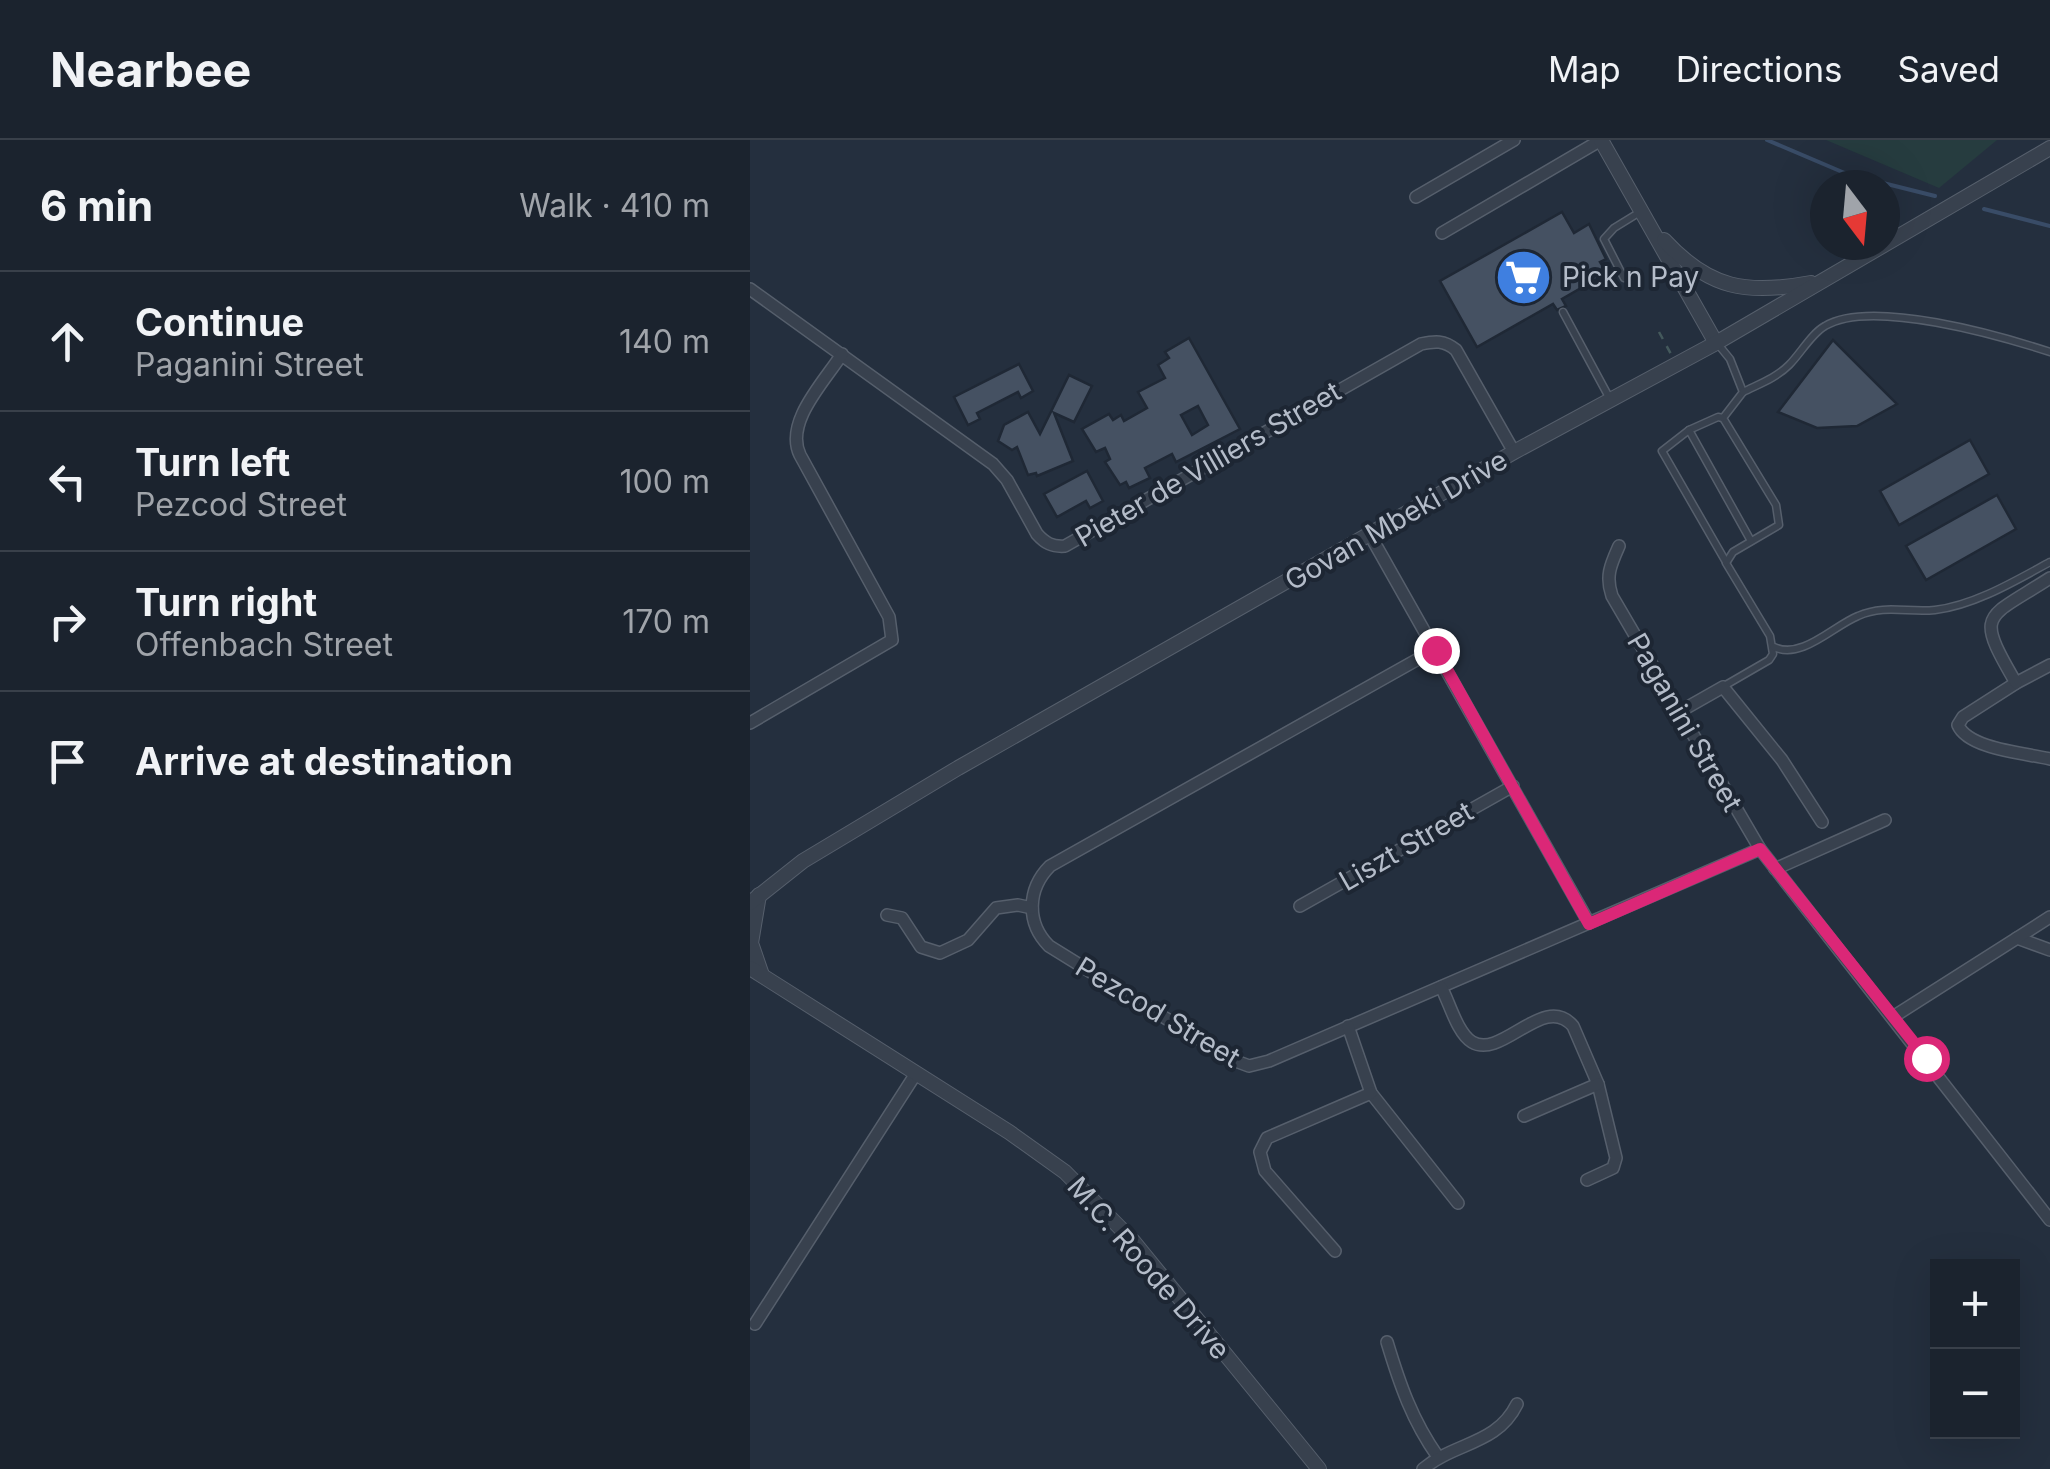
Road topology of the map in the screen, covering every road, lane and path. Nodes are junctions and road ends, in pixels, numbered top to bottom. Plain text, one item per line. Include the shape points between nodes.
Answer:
1 (1514, 140) edge
2 (1601, 140) edge
3 (2050, 148) edge
4 (1416, 197) dead end
5 (1646, 218) junction
6 (1442, 233) dead end
7 (1624, 278) dead end
8 (1823, 280) junction
9 (750, 289) edge
10 (1562, 312) dead end
11 (1660, 332) dead end
12 (1716, 342) junction
13 (2050, 352) edge
14 (842, 354) junction
15 (1677, 364) junction
16 (1743, 392) junction
17 (1610, 400) junction
18 (1723, 418) junction
19 (1689, 430) junction
20 (1514, 452) junction
21 (1370, 535) junction
22 (1751, 541) junction
23 (1619, 546) dead end
24 (2050, 562) edge
25 (1726, 564) junction
26 (2050, 578) edge
27 (1774, 648) junction
28 (1436, 650) junction
29 (2050, 665) edge
30 (2016, 683) junction
31 (1723, 687) junction
32 (1679, 712) junction
33 (750, 723) edge
34 (2050, 759) edge
35 (1513, 786) junction
36 (1885, 820) dead end
37 (1822, 822) dead end
38 (1760, 849) junction
39 (1775, 869) junction
40 (753, 897) edge
41 (1300, 906) dead end
42 (1032, 908) junction
43 (887, 915) dead end
44 (2050, 916) edge
45 (1589, 924) junction
46 (2017, 938) junction
47 (2050, 950) edge
48 (756, 972) edge
49 (1441, 986) junction
50 (1892, 1017) junction
51 (1348, 1026) junction
52 (915, 1075) junction
53 (1598, 1084) junction
54 (1371, 1093) junction
55 (1524, 1116) dead end
56 (1587, 1180) dead end
57 (1458, 1203) dead end
58 (2050, 1220) edge
59 (1335, 1251) dead end
60 (755, 1324) dead end
61 (1388, 1342) dead end
62 (1516, 1404) dead end
63 (1438, 1456) junction
64 (1319, 1469) edge
65 (1423, 1469) edge

1 - 4 street
2 - 5 street
2 - 6 street
3 - 8 street, Govan Mbeki Drive
5 - 7 lane via 1614,228 1604,239
5 - 8 street via 1692,266 1731,287
5 - 12 street
8 - 12 street, Govan Mbeki Drive
9 - 14 street, Pieter de Villiers Street
10 - 17 lane
11 - 15 path
12 - 15 street, Govan Mbeki Drive
12 - 16 lane
13 - 16 lane via 1964,327 1853,317 1824,326 1774,378
14 - 20 street, Pieter de Villiers Street via 993,464 1037,534 1056,546 1434,341 1456,350
14 - 33 street via 798,422 795,438 890,617 892,640
15 - 17 street, Govan Mbeki Drive
16 - 18 lane
17 - 20 street, Govan Mbeki Drive
18 - 19 lane
18 - 22 lane via 1779,516 1779,525
19 - 22 lane
19 - 25 lane via 1662,451
20 - 21 street, Govan Mbeki Drive
21 - 28 street
21 - 40 street, Govan Mbeki Drive via 856,826
22 - 25 lane
23 - 32 street, Paganini Street via 1608,569 1612,596
24 - 27 lane via 1941,609 1870,611 1796,649
25 - 27 lane
26 - 30 street via 1990,621 1994,644
27 - 31 lane via 1769,660
28 - 35 street
28 - 42 street via 1050,866 1037,883
29 - 30 street
30 - 34 street via 1963,717 1960,730 1976,742
31 - 32 street
31 - 37 street
32 - 38 street, Paganini Street
35 - 41 street, Liszt Street
35 - 45 street
36 - 39 street
38 - 39 street, Paganini Street
38 - 45 street, Pezcod Street
39 - 50 street, Paganini Street
40 - 48 street
42 - 43 street via 996,908 968,940 940,953 921,947 902,918
42 - 51 street, Pezcod Street via 1034,928 1048,946 1242,1064 1269,1061
44 - 46 street
45 - 49 street, Pezcod Street
46 - 47 street
46 - 50 street
48 - 52 street, M.C. Roode Drive
49 - 51 street, Pezcod Street
49 - 53 street via 1474,1043 1488,1044 1553,1016 1566,1019
50 - 58 street, Paganini Street
51 - 54 street
52 - 60 street
52 - 64 street, M.C. Roode Drive via 1039,1152 1086,1192
53 - 55 street
53 - 56 street via 1616,1158 1610,1171
54 - 57 street
54 - 59 street via 1267,1138 1260,1152 1272,1180
61 - 63 street via 1412,1418
62 - 63 street via 1498,1431
63 - 65 street

